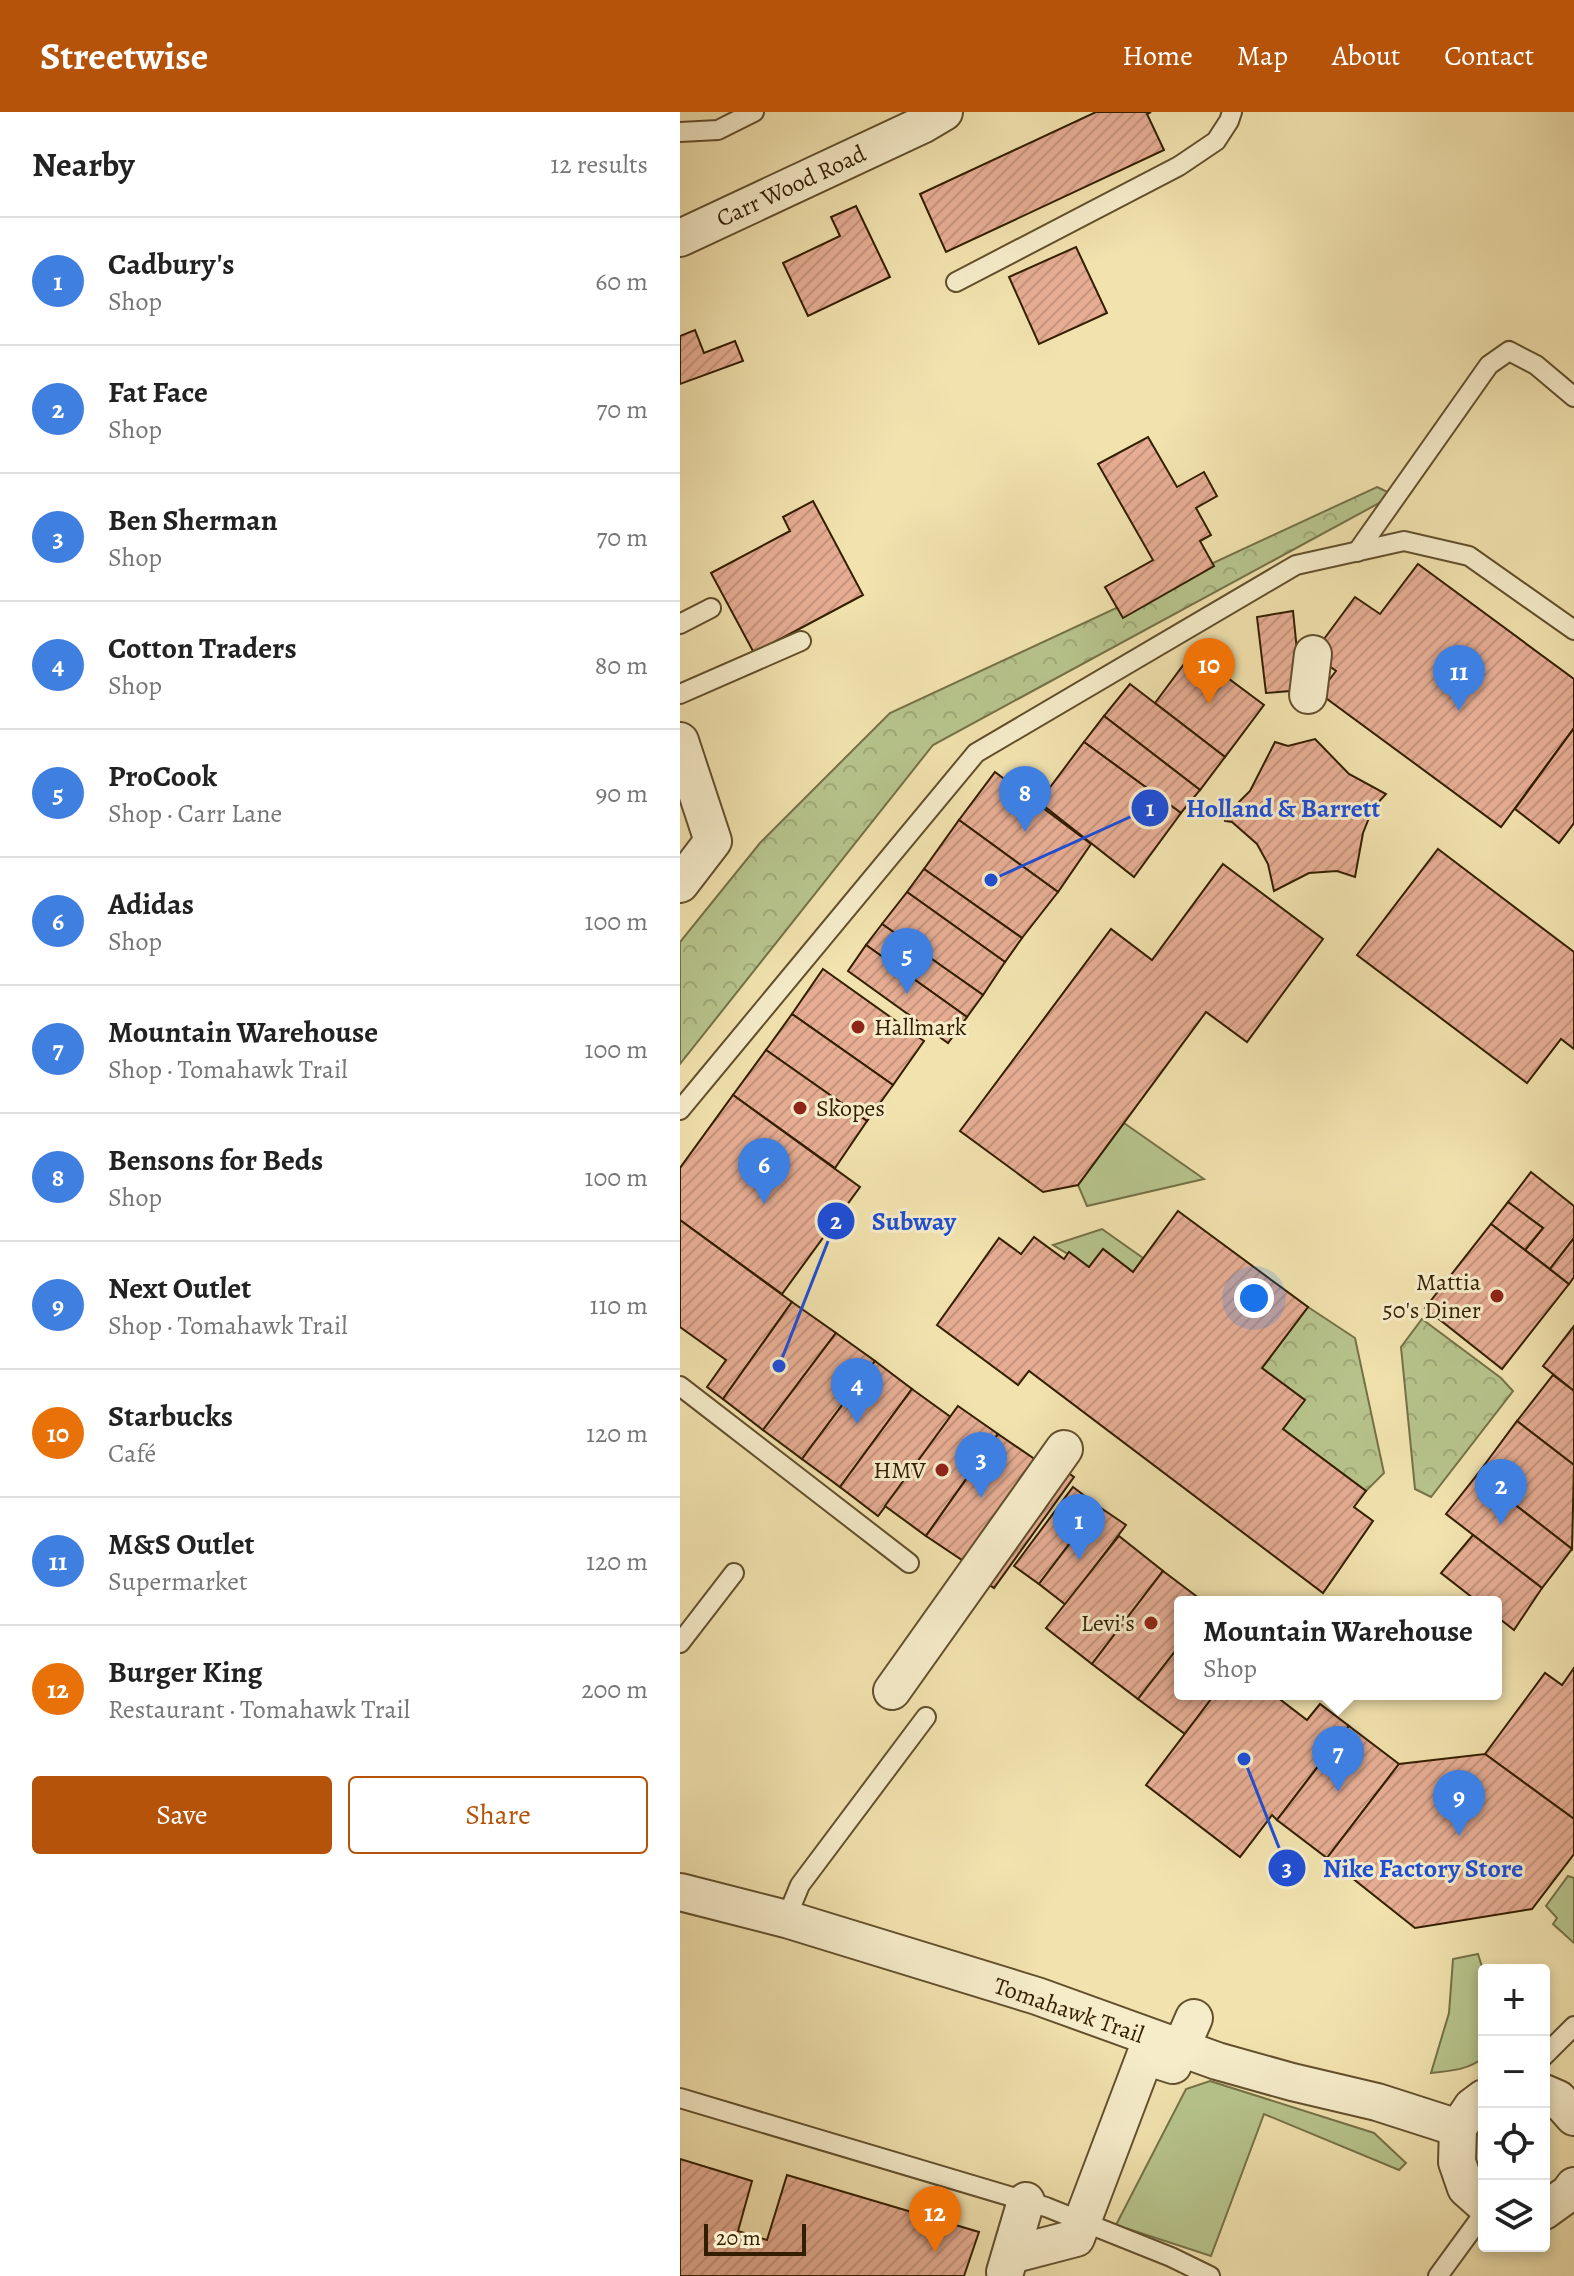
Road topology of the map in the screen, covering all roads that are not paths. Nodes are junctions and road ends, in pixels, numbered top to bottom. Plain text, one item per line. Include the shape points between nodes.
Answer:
1 (754, 112) edge
2 (944, 112) edge
3 (1232, 112) edge
4 (680, 132) edge
5 (680, 238) edge
6 (956, 282) dead end
7 (1574, 397) edge
8 (1357, 552) junction
9 (711, 608) dead end
10 (680, 624) edge
11 (1574, 630) edge
12 (801, 641) dead end
13 (1313, 654) dead end
14 (680, 694) edge
15 (1308, 695) dead end
16 (680, 741) edge
17 (680, 884) edge
18 (680, 1110) edge
19 (680, 1386) edge
20 (1064, 1449) dead end
21 (909, 1563) dead end
22 (734, 1573) dead end
23 (680, 1643) edge
24 (892, 1691) dead end
25 (926, 1717) dead end
26 (680, 1892) edge
27 (786, 1919) junction
28 (1574, 2026) edge
29 (1185, 2039) dead end
30 (1550, 2050) edge
31 (1550, 2096) edge
32 (680, 2098) edge
33 (1478, 2102) edge
34 (1574, 2117) edge
35 (1458, 2128) junction
36 (1574, 2186) edge
37 (1478, 2199) edge
38 (1026, 2201) junction
39 (1555, 2210) edge
40 (1478, 2221) edge
41 (1081, 2222) junction
42 (1171, 2257) junction
43 (1007, 2265) edge
44 (1166, 2276) edge
45 (1210, 2276) edge
46 (1438, 2276) edge

1 - 4 lane via 718,130
2 - 5 street, Carr Wood Road
3 - 6 lane via 1216,141 1179,166
7 - 8 lane via 1536,365 1509,351 1489,365
8 - 11 lane via 1404,541 1469,556
8 - 18 lane via 1296,565 976,753
9 - 10 lane
12 - 14 lane
13 - 15 street
16 - 17 street via 713,841
19 - 21 lane
20 - 24 street
22 - 23 lane
25 - 27 lane via 800,1885
26 - 27 street, Tomahawk Trail
27 - 35 street, Tomahawk Trail via 1037,1996 1217,2061
28 - 30 lane
29 - 41 street via 1145,2056
31 - 34 street
32 - 38 lane
33 - 35 street
35 - 37 street via 1457,2162 1466,2188
36 - 39 street
38 - 41 lane
38 - 43 street
40 - 46 lane
41 - 42 lane
41 - 43 street via 1076,2238
42 - 44 lane
42 - 45 lane

